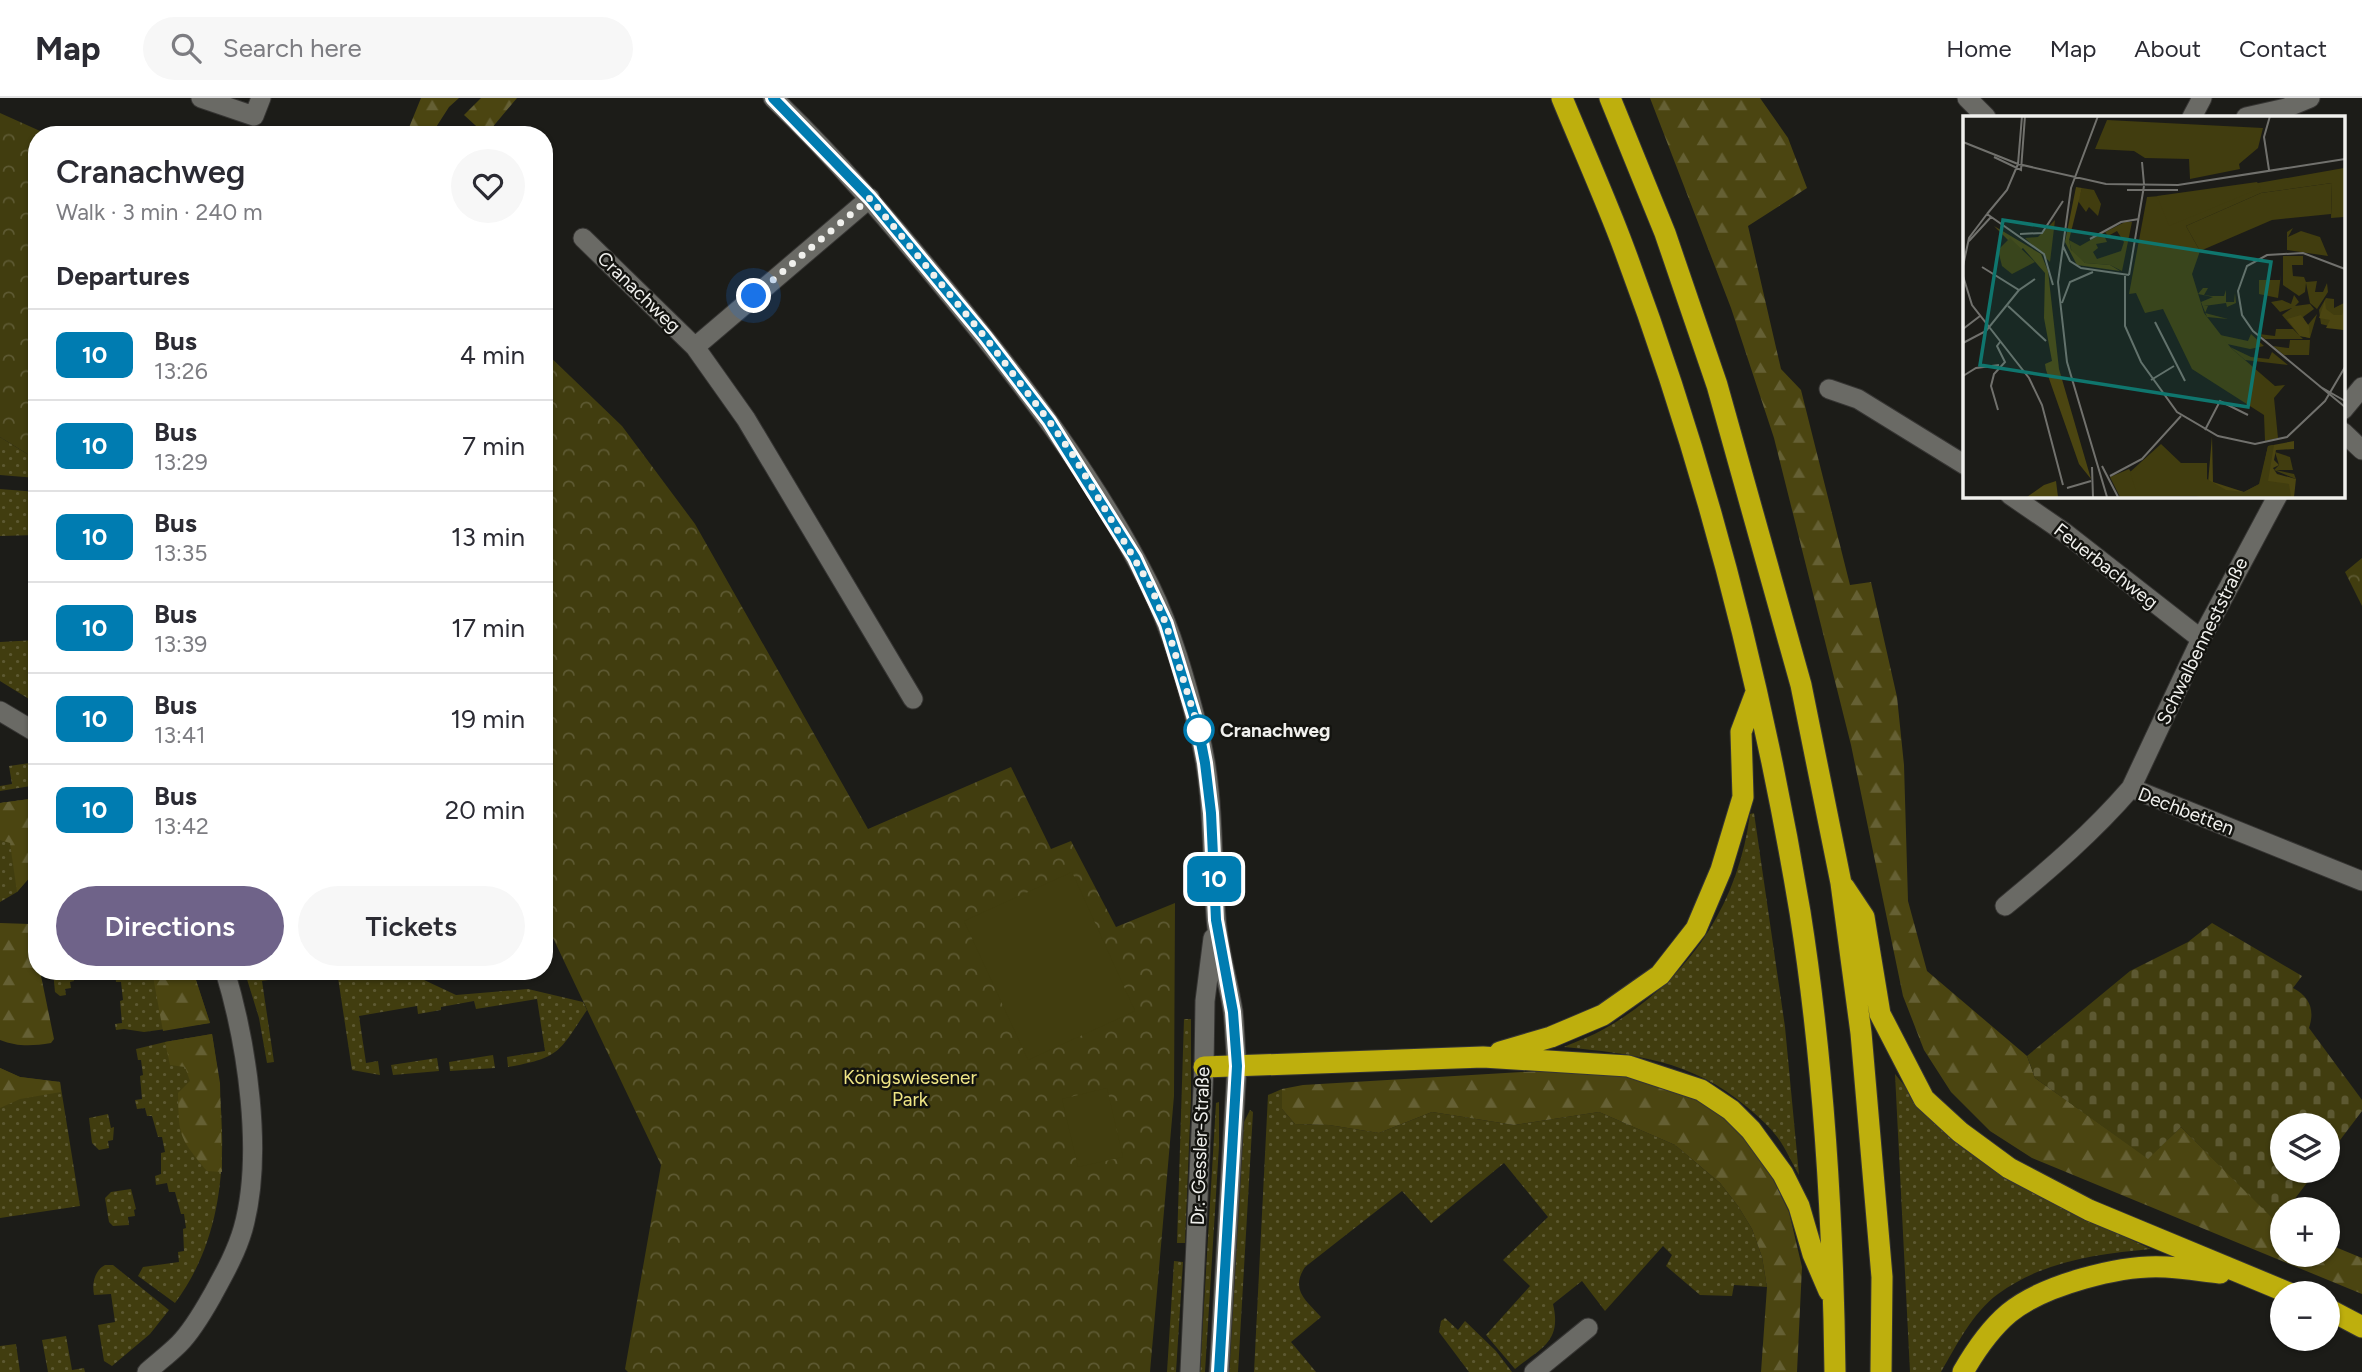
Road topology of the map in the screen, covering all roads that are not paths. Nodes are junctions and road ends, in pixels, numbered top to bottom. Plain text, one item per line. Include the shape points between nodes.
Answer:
1 (201, 98) edge
2 (261, 98) edge
3 (773, 98) edge
4 (1562, 98) edge
5 (1610, 98) edge
6 (1967, 98) edge
7 (2202, 98) edge
8 (2310, 98) edge
9 (1985, 116) edge
10 (2193, 116) edge
11 (2250, 116) edge
12 (870, 198) junction
13 (583, 238) dead end
14 (695, 347) junction
15 (2362, 387) edge
16 (1829, 389) dead end
17 (2344, 409) edge
18 (2344, 433) edge
19 (2362, 450) edge
20 (1963, 464) edge
21 (2013, 497) edge
22 (2277, 497) edge
23 (2201, 639) junction
24 (1756, 693) junction
25 (913, 699) dead end
26 (0, 711) edge
27 (28, 728) edge
28 (2131, 788) junction
29 (2362, 881) edge
30 (1841, 883) junction
31 (2005, 906) dead end
32 (1216, 920) junction
33 (228, 980) edge
34 (1483, 1057) junction
35 (1237, 1066) junction
36 (1204, 1067) junction
37 (2247, 1277) junction
38 (2270, 1286) edge
39 (1834, 1301) junction
40 (2340, 1315) edge
41 (2362, 1326) edge
42 (1588, 1328) dead end
43 (147, 1372) edge
44 (1190, 1372) edge
45 (1219, 1372) edge
46 (1534, 1372) edge
47 (1835, 1372) edge
48 (1881, 1372) edge
49 (1963, 1372) edge

1 - 2 street via 254,116
3 - 12 street, Dr.-Gessler-Straße
4 - 24 highway via 1620,237 1676,402 1725,565
5 - 30 highway via 1665,233 1717,385 1801,685
6 - 9 street
7 - 10 street
8 - 11 street
12 - 14 street, Cranachweg
12 - 32 street, Dr.-Gessler-Straße via 1049,421 1151,587 1199,732 1211,813
13 - 14 street, Cranachweg
14 - 25 street, Cranachweg via 746,419
15 - 17 street
16 - 20 street via 1858,399
18 - 19 street
21 - 23 street, Feuerbachweg
22 - 23 street, Schwalbenneststraße
23 - 28 street, Schwalbenneststraße
24 - 34 highway via 1741,732 1743,797 1721,870 1696,929 1660,975 1603,1016
24 - 39 highway via 1801,926 1821,1084
26 - 27 street
28 - 29 street, Dechbetten
28 - 31 street, Dechbetten via 2106,817
30 - 37 highway via 1864,918 1880,1014 1924,1099 2009,1168 2089,1210
30 - 48 highway via 1861,1033 1882,1277
32 - 35 street, Dr.-Gessler-Straße via 1233,1012
32 - 36 street, Dr.-Gessler-Straße via 1205,1001
33 - 43 street via 248,1078 252,1166 244,1226 232,1260 207,1305 180,1343
34 - 35 highway
34 - 39 highway via 1628,1066 1700,1090 1731,1110 1783,1174
35 - 36 highway
35 - 45 street, Dr.-Gessler-Straße
36 - 44 street, Dr.-Gessler-Straße
37 - 38 highway
37 - 49 highway via 2164,1266 2108,1271 2053,1288 2010,1313 1976,1350
39 - 47 highway
40 - 41 highway
42 - 46 street

